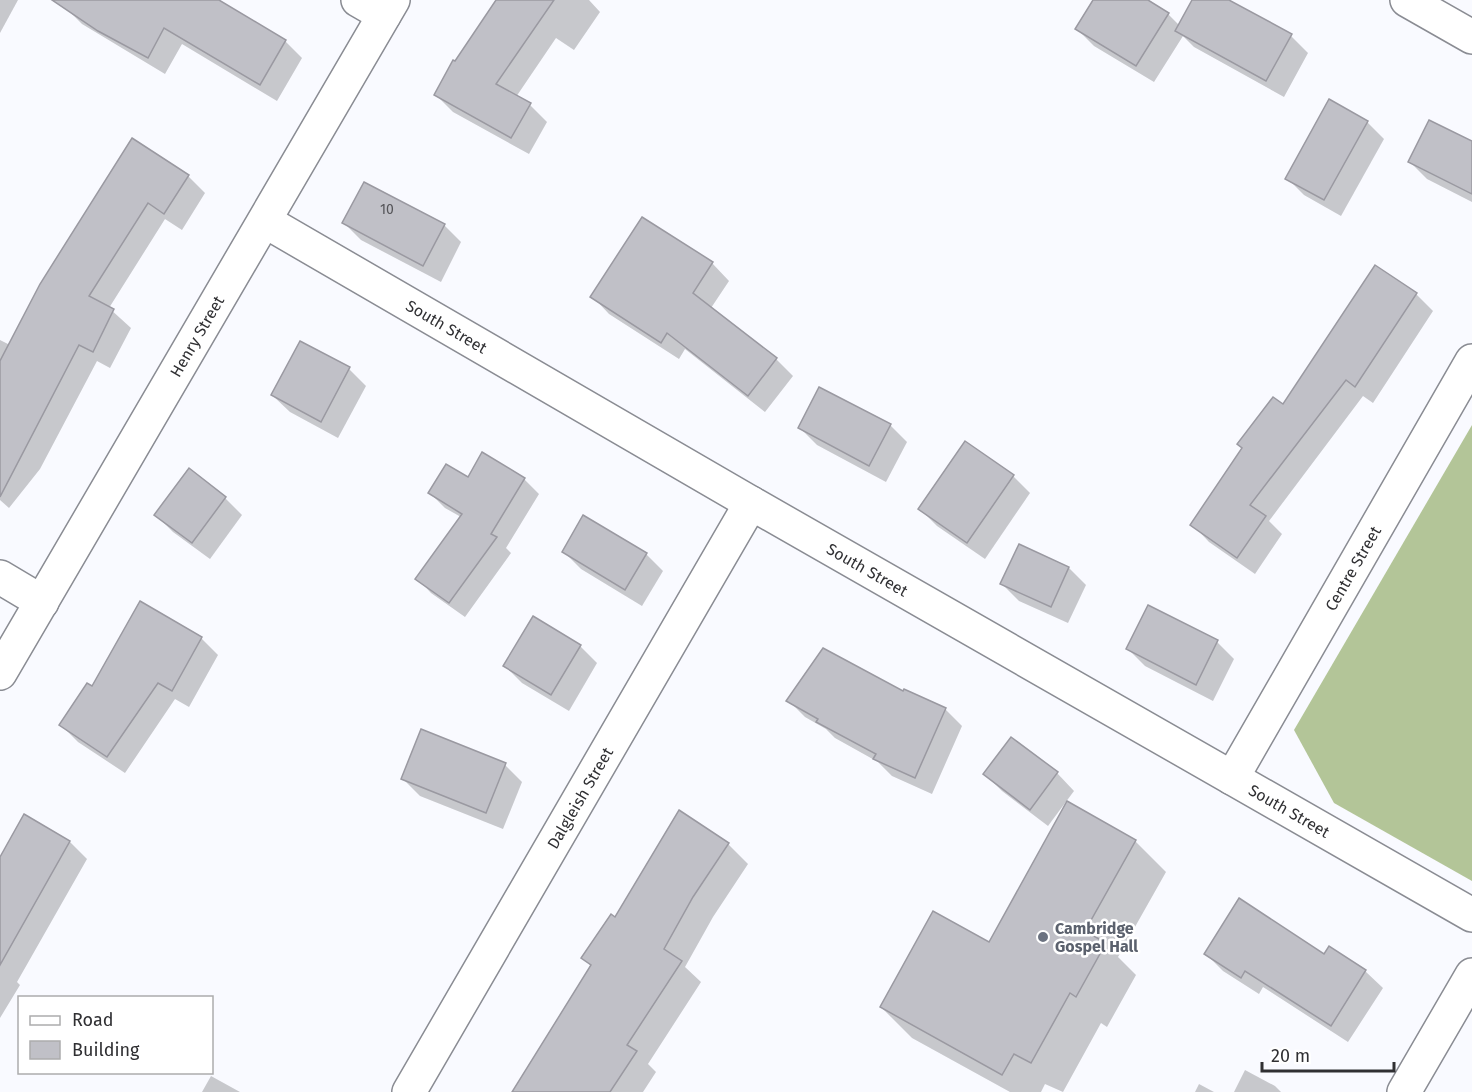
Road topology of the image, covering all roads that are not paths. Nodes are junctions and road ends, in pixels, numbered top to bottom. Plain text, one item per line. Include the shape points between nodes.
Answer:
1 (1407, 0) edge
2 (378, 5) edge
3 (1472, 37) edge
4 (265, 221) junction
5 (1472, 361) edge
6 (751, 503) junction
7 (0, 577) edge
8 (42, 602) junction
9 (0, 673) edge
10 (1232, 778) junction
11 (1472, 915) edge
12 (1472, 975) edge
13 (409, 1092) edge
14 (1404, 1092) edge

1 - 3 street
2 - 4 street, Henry Street
4 - 6 street, South Street
4 - 8 street, Henry Street
5 - 10 street, Centre Street
6 - 10 street, South Street
6 - 13 street, Dalgleish Street
7 - 8 street
8 - 9 street, Henry Street
10 - 11 street, South Street
12 - 14 street

